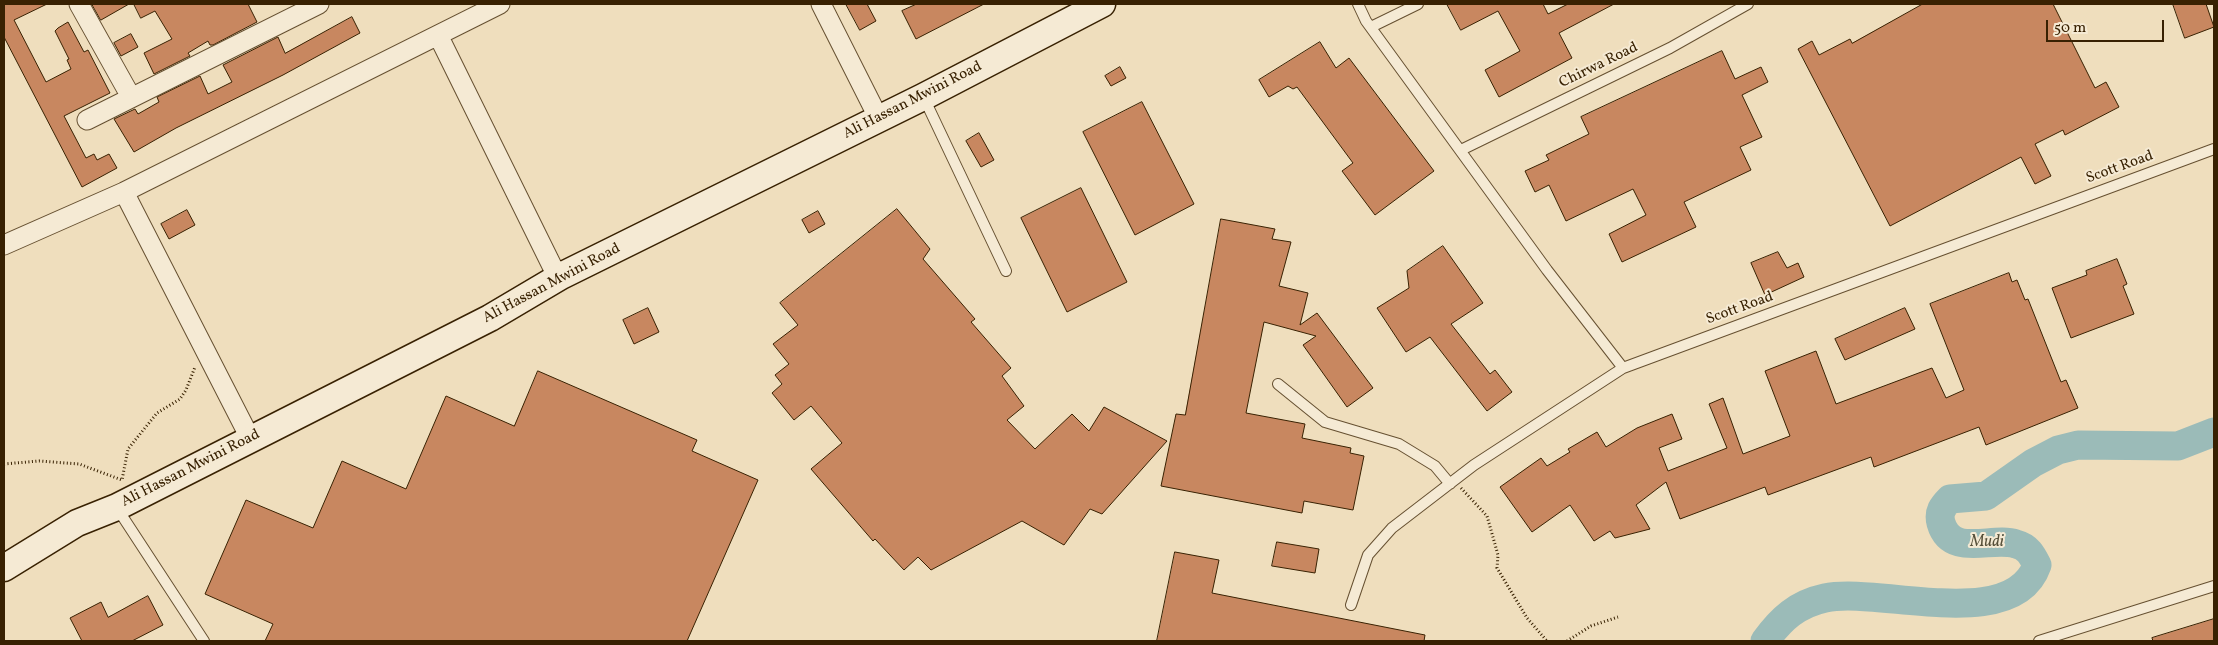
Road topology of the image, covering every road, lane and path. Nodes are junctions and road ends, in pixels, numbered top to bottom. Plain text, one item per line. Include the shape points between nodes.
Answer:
1 (79, 4) edge
2 (319, 4) edge
3 (500, 4) edge
4 (821, 4) edge
5 (1102, 4) edge
6 (1358, 4) edge
7 (1418, 4) edge
8 (1748, 4) edge
9 (1371, 27) junction
10 (438, 35) junction
11 (131, 97) junction
12 (923, 97) junction
13 (879, 119) junction
14 (87, 120) dead end
15 (2214, 149) edge
16 (1461, 150) junction
17 (124, 192) junction
18 (4, 245) edge
19 (1006, 271) dead end
20 (561, 276) junction
21 (203, 345) junction
22 (1623, 368) junction
23 (1278, 384) dead end
24 (250, 438) junction
25 (4, 464) edge
26 (1452, 482) junction
27 (117, 507) junction
28 (4, 568) edge
29 (2214, 586) edge
30 (1351, 604) dead end
31 (1618, 618) dead end
32 (204, 641) edge
33 (1546, 641) edge
34 (1567, 641) edge
35 (2039, 641) edge

1 - 11 street
2 - 11 street
3 - 10 street
4 - 13 street
5 - 12 main road, Ali Hassan Mwini Road
6 - 9 lane
7 - 9 lane
8 - 16 lane, Chirwa Road via 1670,48
9 - 16 lane
10 - 17 street
10 - 20 street via 552,266
11 - 14 street
12 - 13 main road, Ali Hassan Mwini Road
12 - 19 lane
13 - 20 main road, Ali Hassan Mwini Road
15 - 22 lane, Scott Road
16 - 22 lane via 1547,270
17 - 18 street
17 - 21 street
20 - 24 main road, Ali Hassan Mwini Road via 490,318
21 - 24 street
21 - 25 path via 180,399 157,413 128,449 122,480 79,464 39,461
22 - 26 lane, Scott Road
23 - 26 lane via 1326,422 1399,444 1435,466
24 - 27 main road, Ali Hassan Mwini Road
26 - 30 lane, Scott Road via 1392,528 1368,555
26 - 33 path via 1487,516 1498,555 1496,568 1527,618
27 - 28 main road, Ali Hassan Mwini Road via 77,523
27 - 32 lane
29 - 35 lane
31 - 34 path via 1591,626

